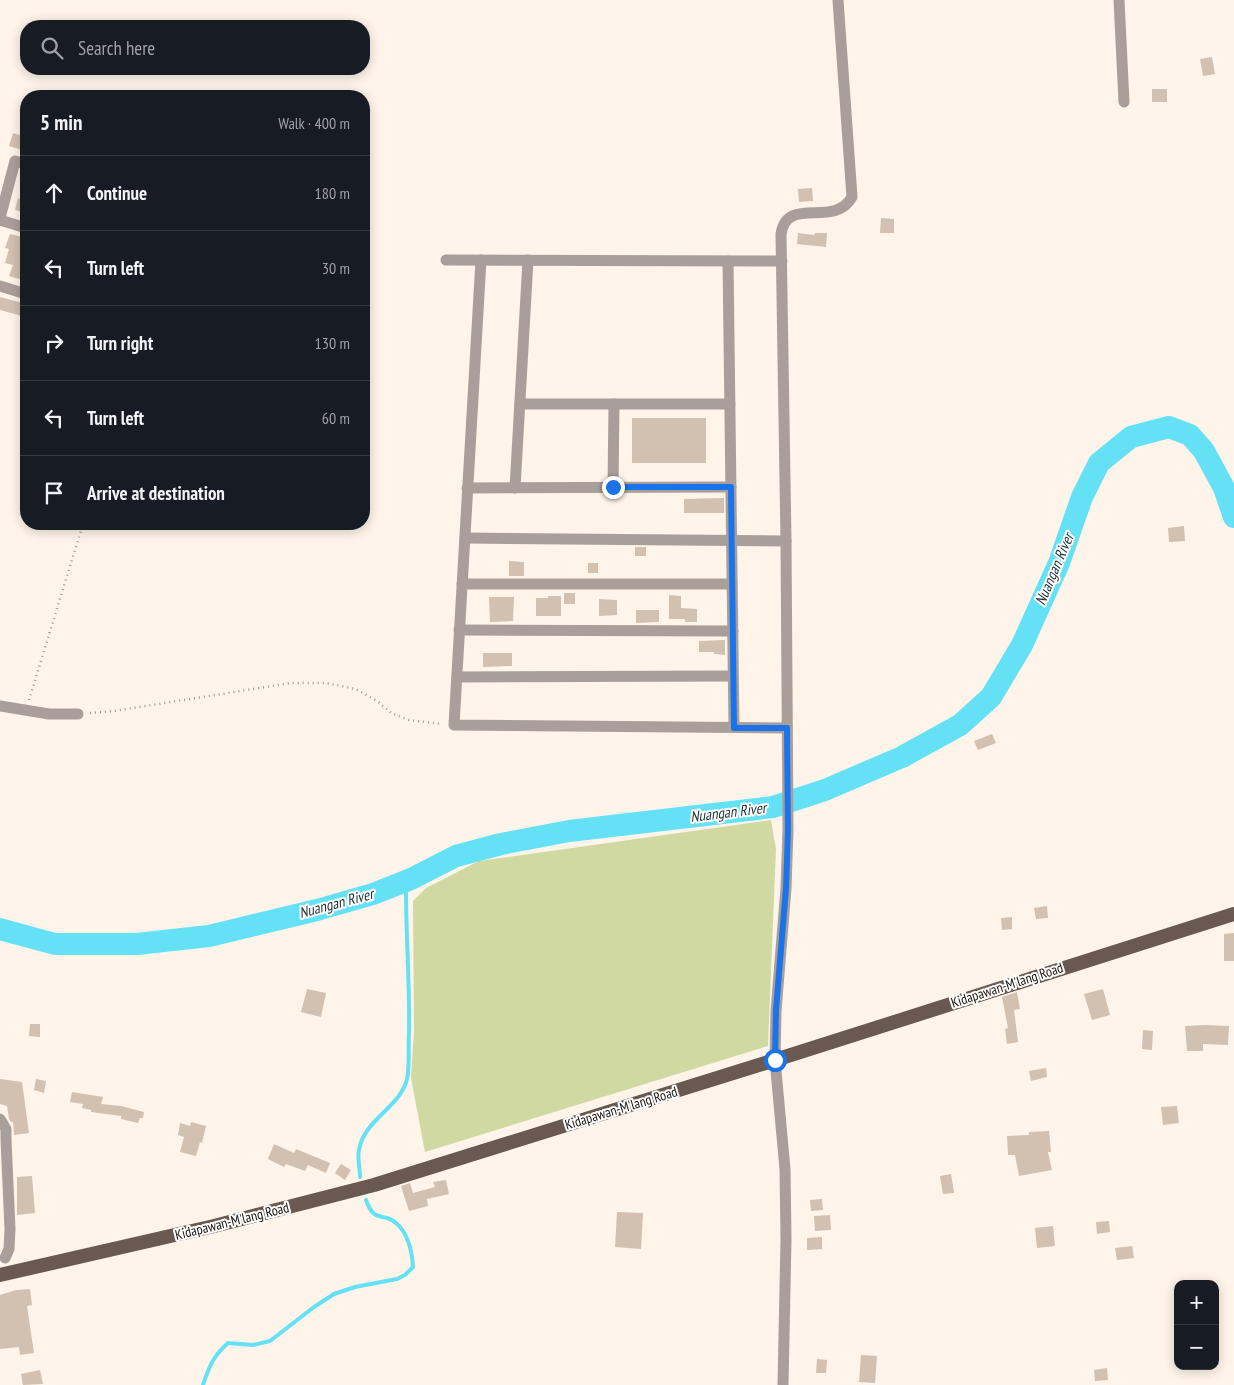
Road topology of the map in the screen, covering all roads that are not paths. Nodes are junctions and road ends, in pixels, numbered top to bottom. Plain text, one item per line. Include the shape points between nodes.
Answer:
1 (838, 0) edge
2 (1119, 0) edge
3 (1124, 102) dead end
4 (20, 162) edge
5 (0, 219) edge
6 (20, 226) edge
7 (446, 260) dead end
8 (481, 260) junction
9 (528, 260) junction
10 (728, 261) junction
11 (782, 261) junction
12 (0, 286) edge
13 (20, 292) edge
14 (520, 404) junction
15 (614, 404) junction
16 (730, 404) junction
17 (613, 487) junction
18 (731, 487) junction
19 (468, 488) junction
20 (515, 488) junction
21 (465, 538) junction
22 (732, 539) junction
23 (786, 540) junction
24 (462, 584) junction
25 (732, 584) junction
26 (459, 630) junction
27 (733, 631) junction
28 (733, 676) junction
29 (457, 677) junction
30 (0, 706) edge
31 (78, 714) road end
32 (734, 728) junction
33 (787, 728) junction
34 (1234, 914) edge
35 (775, 1060) junction
36 (0, 1119) edge
37 (2, 1253) edge
38 (5, 1274) edge
39 (783, 1385) edge

1 - 11 street via 852,197 839,210 794,215 786,220 781,234
2 - 3 street
4 - 5 street via 15,161
5 - 6 street
7 - 8 street
8 - 9 street
8 - 19 street
9 - 10 street
9 - 14 street
10 - 11 street
10 - 16 street
11 - 23 street
12 - 13 street
14 - 15 street
14 - 20 street
15 - 16 street
15 - 17 street
16 - 18 street
17 - 18 street
17 - 20 street
18 - 22 street
19 - 20 street
19 - 21 street
21 - 22 street
21 - 24 street
22 - 23 street
22 - 25 street
23 - 33 street
24 - 25 street
24 - 26 street
25 - 27 street
26 - 27 street
26 - 29 street
27 - 28 street
28 - 29 street
28 - 32 street
29 - 32 street via 454,725
30 - 31 street via 26,712
32 - 33 street
33 - 35 street via 786,888
34 - 35 main road, Kidapawan-M'lang Road
35 - 38 main road, Kidapawan-M'lang Road via 374,1185
35 - 39 street via 785,1169
36 - 37 street via 6,1129 10,1229 9,1249
37 - 38 street

